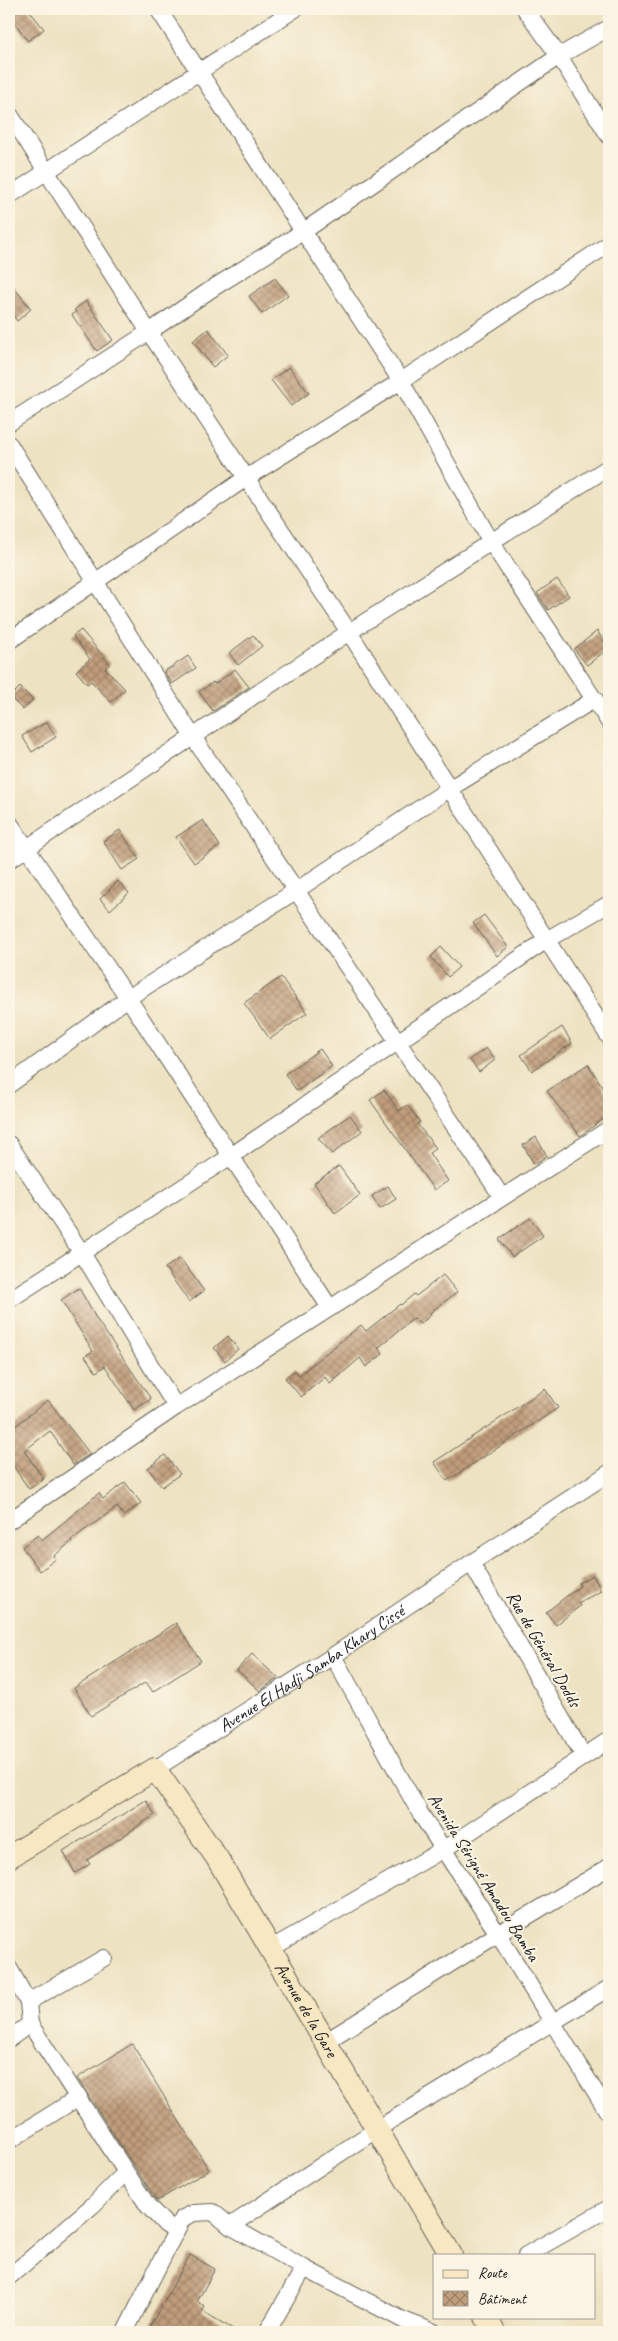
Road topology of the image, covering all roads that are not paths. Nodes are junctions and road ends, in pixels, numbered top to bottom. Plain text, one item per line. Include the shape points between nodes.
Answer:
1 (158, 9) edge
2 (295, 9) edge
3 (525, 9) edge
4 (609, 28) edge
5 (558, 56) junction
6 (200, 71) junction
7 (9, 114) edge
8 (609, 136) edge
9 (46, 170) junction
10 (9, 196) edge
11 (304, 231) junction
12 (609, 244) edge
13 (149, 332) junction
14 (401, 381) junction
15 (9, 422) edge
16 (9, 444) edge
17 (609, 467) edge
18 (246, 478) junction
19 (491, 542) junction
20 (94, 582) junction
21 (349, 632) junction
22 (9, 641) edge
23 (595, 699) junction
24 (609, 722) edge
25 (193, 737) junction
26 (449, 789) junction
27 (9, 822) edge
28 (26, 850) junction
29 (9, 860) edge
30 (297, 890) junction
31 (609, 904) edge
32 (548, 939) junction
33 (128, 998) junction
34 (609, 1037) edge
35 (398, 1044) junction
36 (9, 1085) edge
37 (609, 1129) edge
38 (9, 1144) edge
39 (231, 1156) junction
40 (502, 1197) junction
41 (82, 1253) junction
42 (9, 1300) edge
43 (330, 1308) junction
44 (176, 1407) junction
45 (609, 1473) edge
46 (9, 1521) edge
47 (471, 1563) junction
48 (333, 1656) junction
49 (609, 1740) edge
50 (583, 1755) junction
51 (155, 1769) junction
52 (444, 1849) junction
53 (9, 1857) edge
54 (609, 1867) edge
55 (498, 1934) junction
56 (270, 1949) junction
57 (104, 1958) dead end
58 (9, 1968) edge
59 (609, 1988) edge
60 (28, 2002) junction
61 (30, 2024) junction
62 (552, 2024) junction
63 (9, 2039) edge
64 (325, 2042) junction
65 (79, 2097) junction
66 (609, 2114) edge
67 (377, 2129) junction
68 (9, 2141) edge
69 (125, 2172) junction
70 (609, 2208) edge
71 (230, 2226) junction
72 (176, 2231) junction
73 (450, 2254) edge
74 (528, 2254) edge
75 (304, 2268) junction
76 (9, 2277) edge
77 (487, 2318) edge
78 (400, 2326) edge
79 (125, 2332) edge
80 (267, 2332) edge
81 (434, 2332) edge
82 (494, 2332) edge

1 - 6 street
2 - 6 street
3 - 5 street
4 - 5 street
5 - 8 street
5 - 11 street
6 - 9 street
6 - 11 street
7 - 9 street
9 - 10 street
9 - 13 street
11 - 13 street
11 - 14 street
12 - 14 street
13 - 15 street
13 - 18 street
14 - 18 street
14 - 19 street
16 - 20 street
17 - 19 street
18 - 20 street
18 - 21 street
19 - 21 street
19 - 23 street
20 - 22 street
20 - 25 street
21 - 25 street
21 - 26 street
23 - 24 street
23 - 26 street
25 - 28 street
25 - 30 street
26 - 30 street
26 - 32 street
27 - 28 street
28 - 29 street
28 - 33 street
30 - 33 street
30 - 35 street
31 - 32 street
32 - 34 street
32 - 35 street
33 - 36 street
33 - 39 street
35 - 39 street
35 - 40 street
37 - 40 street
38 - 41 street
39 - 41 street
39 - 43 street
40 - 43 street
41 - 42 street
41 - 44 street
43 - 44 street
44 - 46 street
45 - 47 street, Avenue El Hadji Samba Khary Cissé
47 - 48 street, Avenue El Hadji Samba Khary Cissé
47 - 50 street, Rue de Général Dodds
48 - 51 street, Avenue El Hadji Samba Khary Cissé
48 - 52 street, Avenida Sérigné Amadou Bamba via 420,1813
49 - 50 street
50 - 52 street
51 - 53 street, Avenue El Hadji Samba Khary Cissé
51 - 56 street, Avenue de la Gare via 217,1858
52 - 55 street, Avenida Sérigné Amadou Bamba
52 - 56 street
54 - 55 street
55 - 62 street, Avenida Sérigné Amadou Bamba
55 - 64 street
56 - 64 street, Avenue de la Gare
57 - 60 street
58 - 60 street
59 - 62 street
60 - 61 street
61 - 63 street
61 - 65 street
62 - 66 street, Avenida Sérigné Amadou Bamba
62 - 67 street
64 - 67 street, Avenue de la Gare
65 - 68 street
65 - 69 street
67 - 71 street
67 - 73 street, Avenue de la Gare
69 - 72 street via 148,2206
69 - 76 street via 92,2206
70 - 74 street
71 - 72 street via 212,2212 194,2213 183,2218
71 - 75 street
72 - 79 street
75 - 78 street
75 - 80 street
77 - 82 street
78 - 81 street

